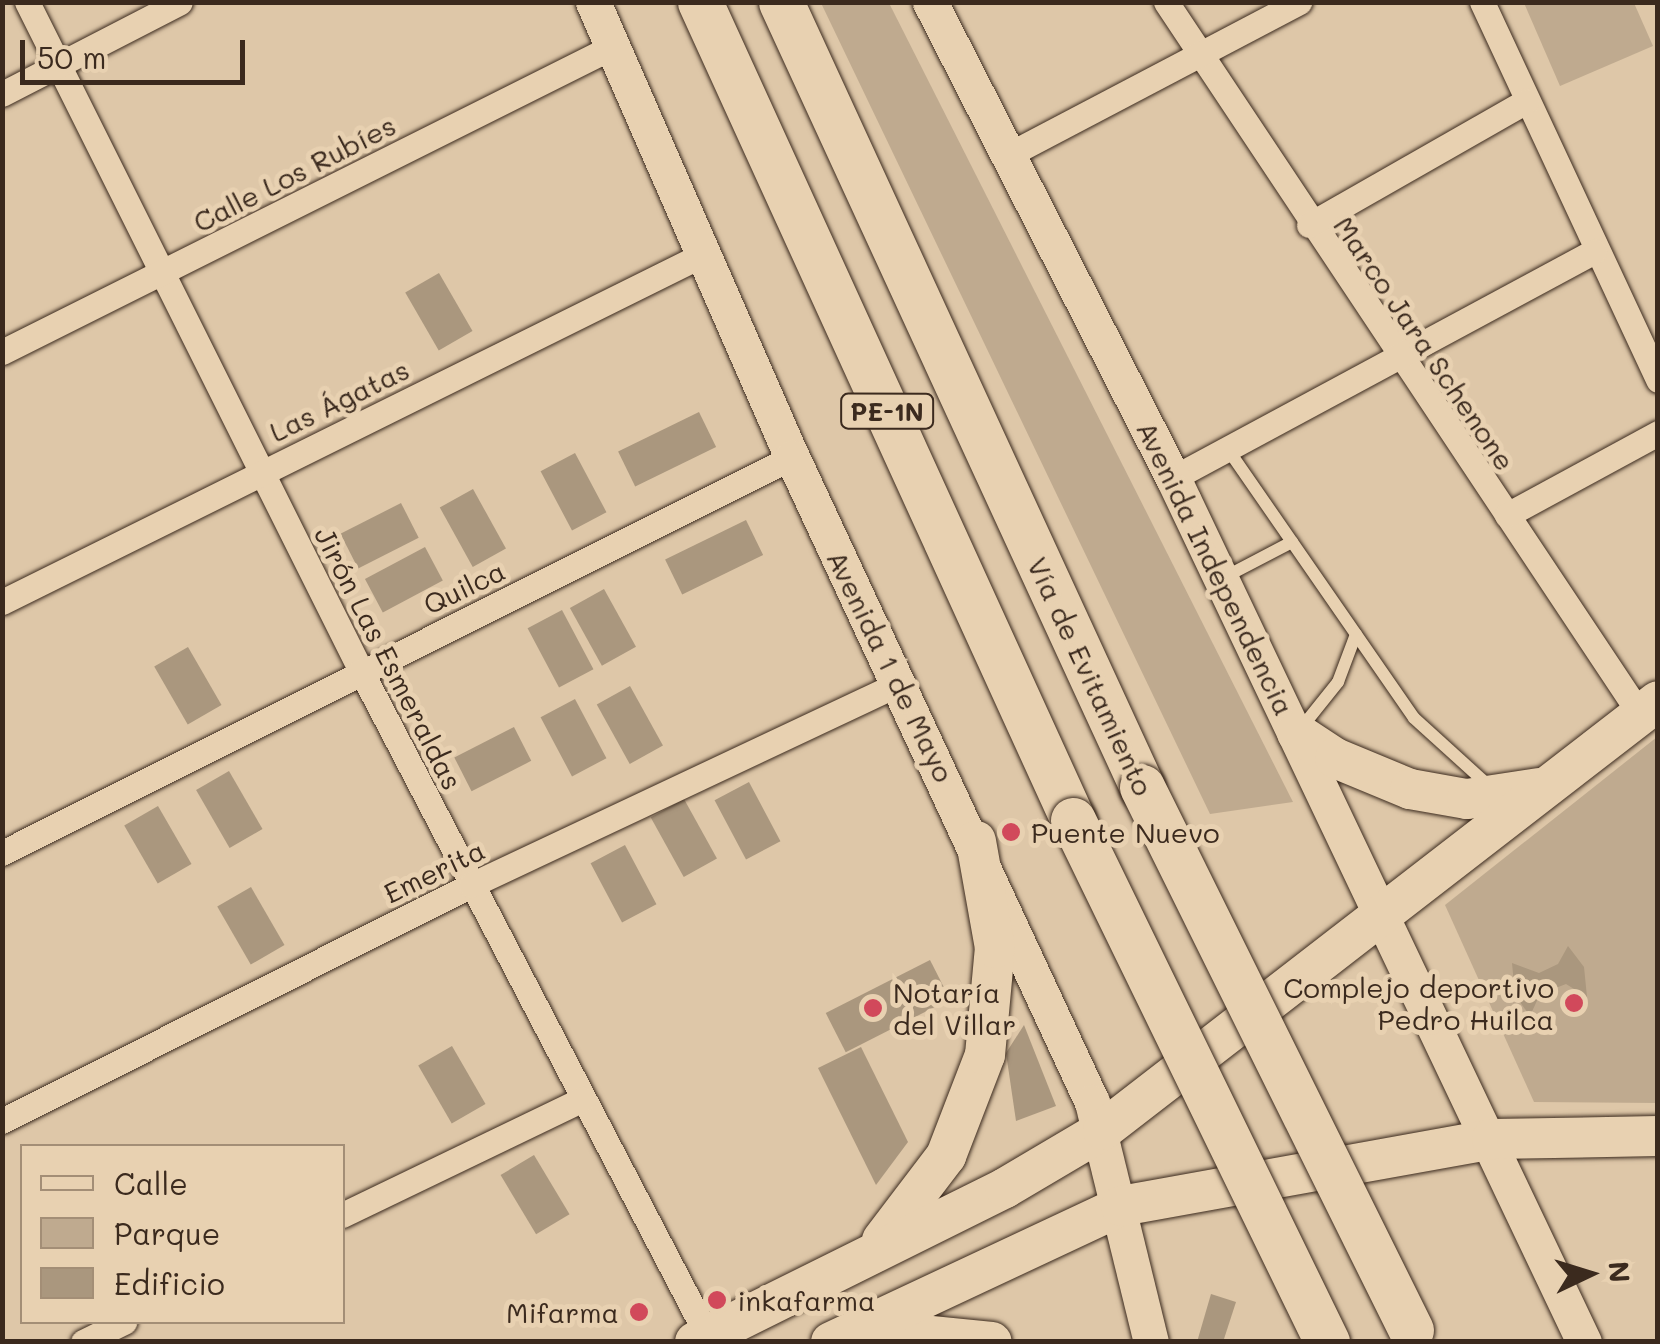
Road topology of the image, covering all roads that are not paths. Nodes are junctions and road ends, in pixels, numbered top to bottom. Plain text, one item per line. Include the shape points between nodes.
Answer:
1 (28, 2) edge
2 (180, 2) edge
3 (593, 2) edge
4 (700, 2) edge
5 (782, 2) edge
6 (930, 2) edge
7 (1166, 2) edge
8 (1299, 2) edge
9 (1482, 2) edge
10 (612, 47) junction
11 (1198, 58) junction
12 (60, 65) junction
13 (2, 94) edge
14 (1526, 101) junction
15 (1008, 155) junction
16 (1308, 226) junction
17 (1594, 251) junction
18 (702, 255) junction
19 (161, 273) junction
20 (2, 352) edge
21 (1400, 357) junction
22 (1658, 380) edge
23 (1658, 433) edge
24 (1228, 448) junction
25 (792, 457) junction
26 (260, 472) junction
27 (1173, 478) junction
28 (1507, 515) junction
29 (1292, 542) junction
30 (1222, 579) junction
31 (2, 602) edge
32 (1356, 634) junction
33 (361, 672) junction
34 (896, 685) junction
35 (1649, 708) edge
36 (1297, 733) junction
37 (1543, 788) junction
38 (1502, 797) junction
39 (976, 841) junction
40 (2, 853) edge
41 (471, 885) junction
42 (1383, 917) junction
43 (583, 1099) junction
44 (2, 1121) edge
45 (1103, 1130) junction
46 (1658, 1136) edge
47 (1492, 1139) junction
48 (1121, 1206) junction
49 (345, 1214) edge
50 (866, 1256) junction
51 (120, 1324) edge
52 (1414, 1336) edge
53 (701, 1338) edge
54 (82, 1342) edge
55 (831, 1342) edge
56 (850, 1342) edge
57 (992, 1342) edge
58 (1151, 1342) edge
59 (1327, 1342) edge
60 (1584, 1342) edge

1 - 12 street, Jirón Las Esmeraldas
2 - 12 street
3 - 10 main road, Avenida 1 de Mayo
4 - 59 highway, PE-1N, bridge via 1073,820
5 - 52 highway, Vía de Evitamiento / PE-1N, bridge via 1142,787
6 - 15 main road, Avenida Independencia
7 - 11 street, Marco Jara Schenone
8 - 11 street
9 - 14 street
10 - 18 main road, Avenida 1 de Mayo
10 - 19 street, Calle Los Rubíes
11 - 15 street
11 - 16 street, Marco Jara Schenone
12 - 13 street
12 - 19 street, Jirón Las Esmeraldas
14 - 16 street
14 - 17 street
15 - 27 main road, Avenida Independencia
16 - 21 street, Marco Jara Schenone
17 - 21 street
17 - 22 street
18 - 25 main road, Avenida 1 de Mayo
18 - 26 street, Las Ágatas
19 - 20 street, Calle Los Rubíes
19 - 26 street, Jirón Las Esmeraldas
21 - 24 street
21 - 28 street, Marco Jara Schenone
23 - 28 street
24 - 27 street
24 - 29 lane
25 - 33 street, Quilca
25 - 34 main road, Avenida 1 de Mayo
26 - 31 street, Las Ágatas
26 - 33 street, Jirón Las Esmeraldas
27 - 30 main road, Avenida Independencia
28 - 35 street, Marco Jara Schenone
29 - 30 lane
29 - 32 lane
30 - 36 main road, Avenida Independencia
32 - 36 lane via 1338,682
32 - 38 lane via 1414,718
33 - 40 street, Quilca
33 - 41 street, Jirón Las Esmeraldas
34 - 39 main road, Avenida 1 de Mayo
34 - 41 street, Emerita
35 - 37 main road
36 - 38 main road via 1335,758 1410,790
36 - 42 main road, Avenida Independencia
37 - 38 main road
37 - 42 main road
39 - 45 main road, Avenida 1 de Mayo
39 - 50 main road via 996,948 985,1055 946,1156 910,1210
41 - 43 street, Jirón Las Esmeraldas
41 - 44 street, Emerita
42 - 45 main road
42 - 47 main road, Avenida Independencia
43 - 49 street
43 - 53 street, Jirón Las Esmeraldas
45 - 48 main road, Avenida 1 de Mayo
45 - 50 main road
46 - 47 main road
47 - 48 main road
47 - 60 main road, Avenida Independencia
48 - 55 main road
48 - 58 main road, Avenida 1 de Mayo
50 - 53 main road
51 - 54 street
56 - 57 main road via 911,1334

